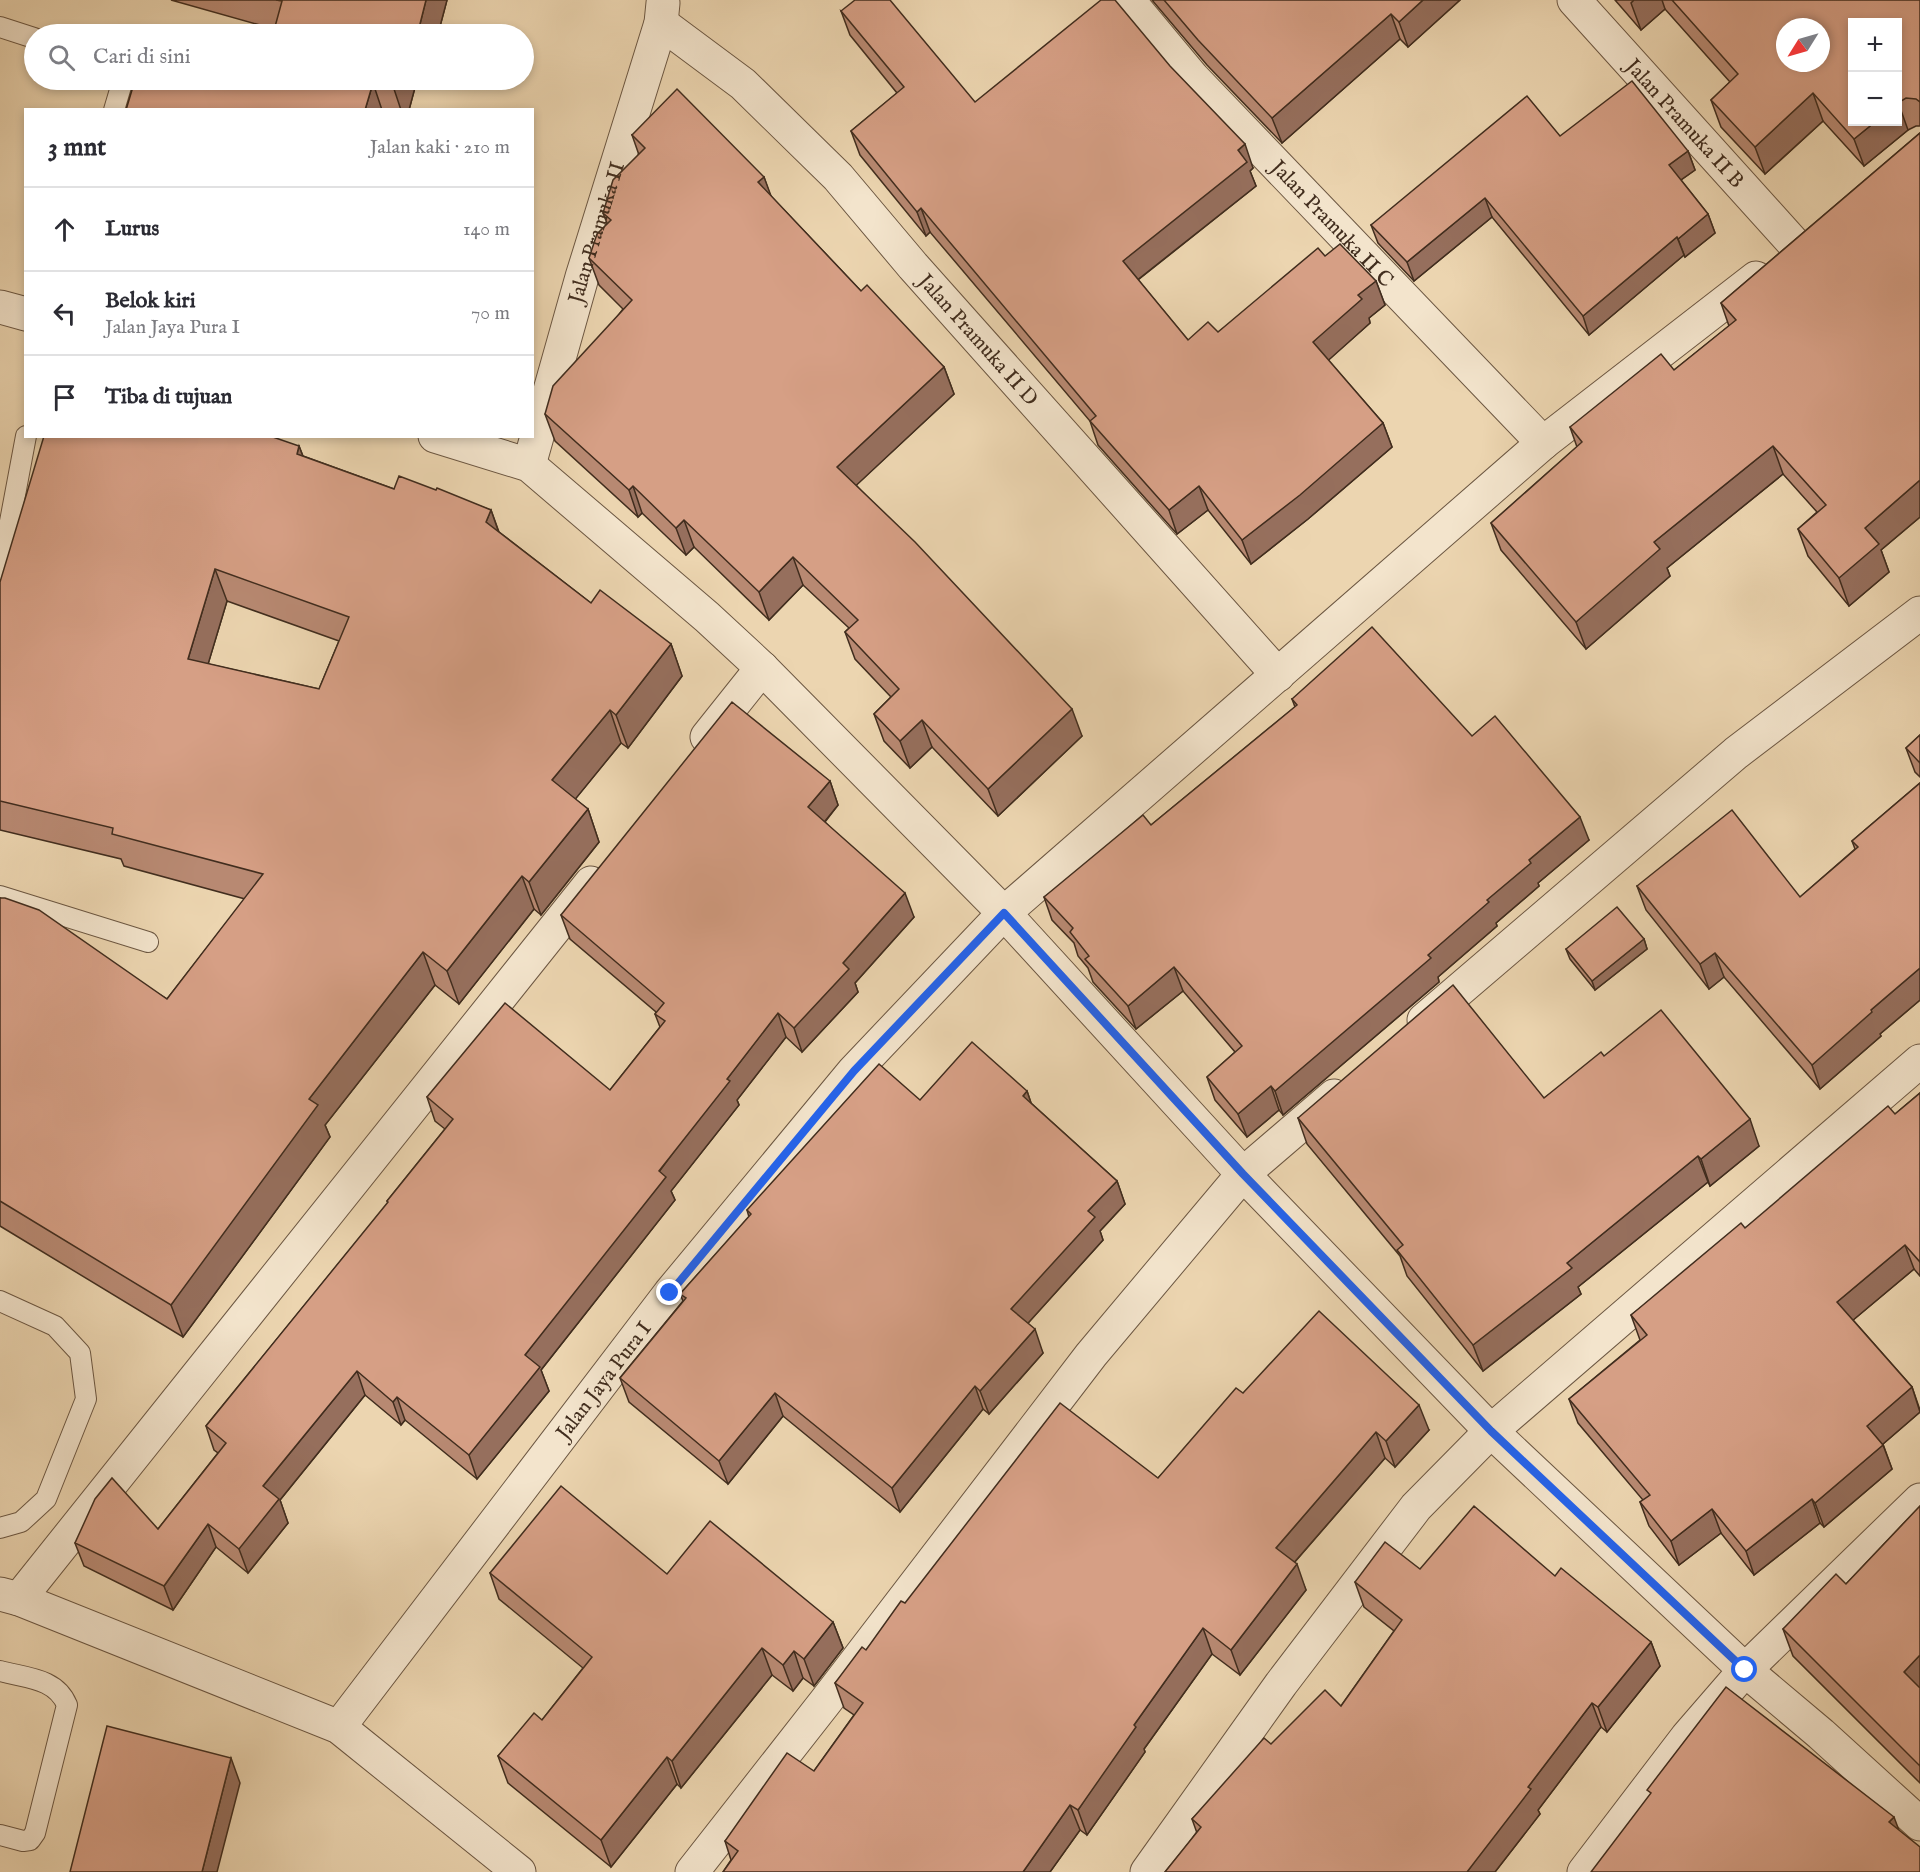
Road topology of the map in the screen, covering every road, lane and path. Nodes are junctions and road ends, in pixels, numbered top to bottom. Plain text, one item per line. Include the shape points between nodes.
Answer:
1 (1128, 0) edge
2 (1574, 0) edge
3 (662, 11) edge
4 (0, 27) edge
5 (24, 35) edge
6 (120, 90) edge
7 (115, 108) edge
8 (1823, 225) edge
9 (1797, 247) junction
10 (0, 307) edge
11 (24, 313) edge
12 (26, 438) edge
13 (442, 438) edge
14 (1543, 443) junction
15 (530, 465) junction
16 (0, 575) edge
17 (1920, 613) edge
18 (762, 668) junction
19 (1278, 675) junction
20 (688, 761) edge
21 (606, 863) edge
22 (0, 896) edge
23 (1004, 913) junction
24 (148, 942) dead end
25 (1405, 1036) edge
26 (1920, 1061) edge
27 (1360, 1075) edge
28 (1243, 1174) junction
29 (0, 1301) edge
30 (1491, 1431) junction
31 (1920, 1500) edge
32 (0, 1528) edge
33 (9, 1596) edge
34 (1745, 1670) junction
35 (0, 1671) edge
36 (339, 1727) junction
37 (1920, 1824) edge
38 (0, 1835) edge
39 (519, 1872) edge
40 (692, 1872) edge
41 (1147, 1872) edge
42 (1584, 1872) edge

1 - 14 street, Jalan Pramuka II C via 1193,78
2 - 9 street, Jalan Pramuka II B
3 - 15 street, Jalan Pramuka II
3 - 19 street, Jalan Pramuka II D via 838,177
4 - 5 lane
6 - 7 lane
8 - 9 street, Jalan Jaya Pura I
9 - 14 street, Jalan Jaya Pura I
10 - 11 street
12 - 16 lane
13 - 15 street
14 - 19 street, Jalan Jaya Pura I
15 - 18 street
17 - 25 street via 1736,753
18 - 20 street
18 - 23 street
19 - 23 street, Jalan Jaya Pura I
21 - 33 street
22 - 24 lane
23 - 28 street
23 - 36 street, Jalan Jaya Pura I via 854,1071 677,1284
26 - 30 street
27 - 28 street
28 - 30 street
28 - 40 street via 1091,1355
29 - 32 lane via 55,1326 80,1353 86,1399 46,1499 21,1522
30 - 34 street
30 - 41 street via 1416,1507 1281,1684
31 - 34 street
33 - 36 street
34 - 37 street
34 - 42 street via 1687,1737
35 - 38 lane via 50,1684 62,1693 67,1705 36,1833 23,1841
36 - 39 street

